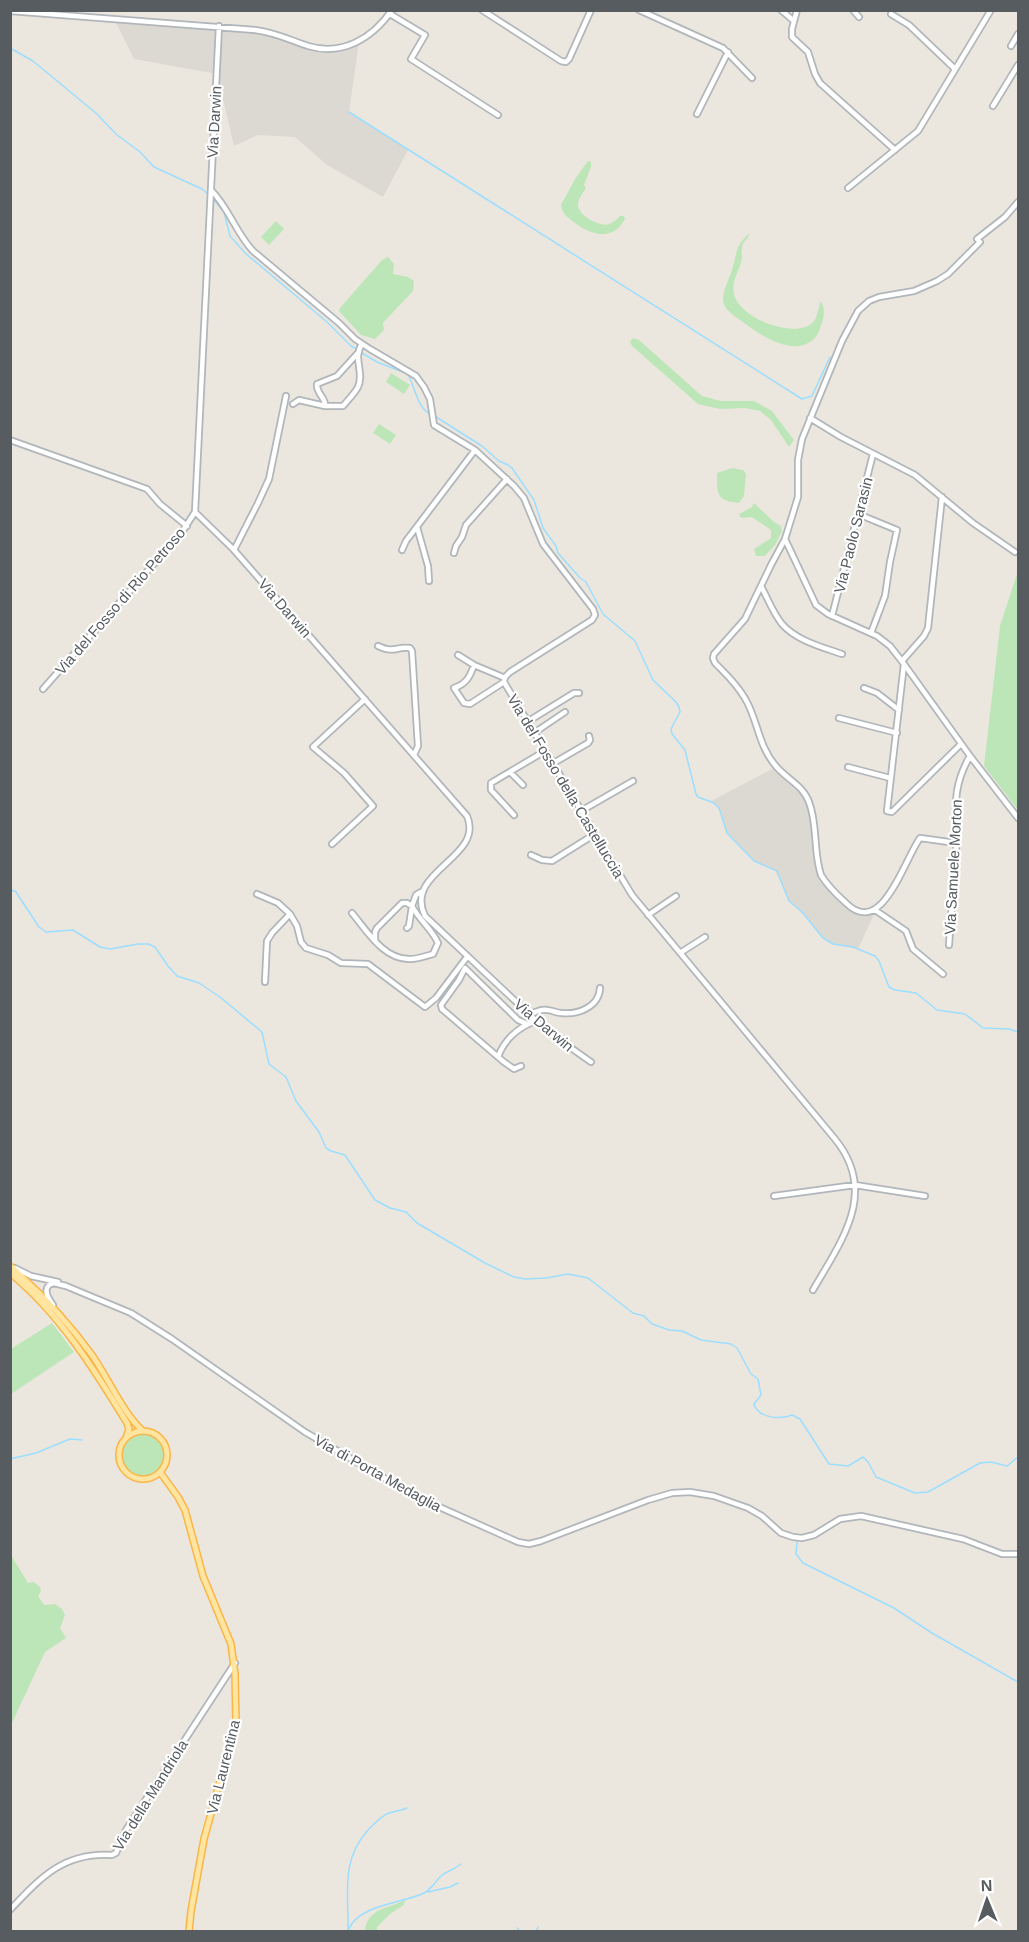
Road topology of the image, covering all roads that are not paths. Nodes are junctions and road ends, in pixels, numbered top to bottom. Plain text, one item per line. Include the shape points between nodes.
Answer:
1 (482, 10) edge
2 (591, 10) edge
3 (639, 10) edge
4 (781, 10) edge
5 (797, 10) edge
6 (853, 10) edge
7 (990, 10) edge
8 (10, 11) edge
9 (391, 12) edge
10 (891, 14) dead end
11 (859, 17) dead end
12 (794, 21) junction
13 (219, 26) junction
14 (1018, 34) edge
15 (1011, 46) dead end
16 (728, 52) junction
17 (1018, 65) edge
18 (955, 69) junction
19 (752, 78) dead end
20 (993, 106) dead end
21 (698, 114) dead end
22 (498, 115) dead end
23 (894, 150) junction
24 (848, 188) dead end
25 (211, 190) junction
26 (1018, 202) edge
27 (362, 344) junction
28 (358, 352) junction
29 (285, 396) dead end
30 (293, 404) dead end
31 (325, 406) junction
32 (810, 418) junction
33 (10, 440) edge
34 (475, 450) junction
35 (873, 454) junction
36 (507, 479) junction
37 (942, 496) junction
38 (195, 512) junction
39 (858, 514) junction
40 (187, 526) junction
41 (417, 527) junction
42 (785, 539) junction
43 (234, 550) junction
44 (402, 550) dead end
45 (1015, 552) dead end
46 (454, 553) dead end
47 (429, 581) dead end
48 (761, 586) junction
49 (832, 616) junction
50 (872, 633) junction
51 (378, 646) dead end
52 (842, 654) dead end
53 (458, 655) dead end
54 (903, 662) junction
55 (474, 665) junction
56 (504, 680) junction
57 (864, 688) dead end
58 (43, 689) dead end
59 (579, 693) dead end
60 (365, 699) junction
61 (899, 710) junction
62 (566, 712) dead end
63 (839, 718) dead end
64 (527, 722) junction
65 (534, 733) junction
66 (897, 733) junction
67 (589, 736) dead end
68 (961, 744) junction
69 (544, 751) junction
70 (414, 754) junction
71 (970, 756) junction
72 (552, 764) junction
73 (848, 766) dead end
74 (510, 772) junction
75 (891, 778) junction
76 (633, 781) dead end
77 (523, 785) dead end
78 (581, 811) junction
79 (514, 814) dead end
80 (1018, 818) edge
81 (595, 834) junction
82 (956, 843) junction
83 (332, 844) dead end
84 (531, 855) dead end
85 (422, 892) junction
86 (257, 894) dead end
87 (676, 896) dead end
88 (412, 906) junction
89 (875, 910) junction
90 (352, 913) dead end
91 (290, 914) junction
92 (648, 915) junction
93 (294, 920) junction
94 (285, 921) junction
95 (406, 928) dead end
96 (705, 937) dead end
97 (375, 940) junction
98 (949, 945) dead end
99 (680, 953) junction
100 (467, 957) junction
101 (943, 975) dead end
102 (265, 982) dead end
103 (600, 988) dead end
104 (529, 1015) junction
105 (536, 1021) junction
106 (527, 1024) junction
107 (498, 1057) junction
108 (591, 1062) dead end
109 (521, 1066) dead end
110 (855, 1185) junction
111 (774, 1196) dead end
112 (925, 1196) dead end
113 (10, 1266) edge
114 (10, 1273) edge
115 (66, 1286) junction
116 (813, 1290) dead end
117 (56, 1310) junction
118 (143, 1431) junction
119 (126, 1438) junction
120 (160, 1472) junction
121 (1018, 1554) edge
122 (235, 1664) junction
123 (10, 1910) edge
124 (189, 1932) edge

1 - 2 street via 564,62 569,59
3 - 16 street
4 - 12 street
5 - 12 street
6 - 11 street
7 - 18 street
8 - 13 street
9 - 13 street via 364,39 334,49 311,47 264,31
9 - 22 street via 425,35 411,59
10 - 18 street via 909,25
12 - 23 street via 792,37 808,52 822,86
13 - 25 street, Via Darwin
14 - 15 street
16 - 19 street
16 - 21 street
17 - 20 street
18 - 23 street via 918,132
23 - 24 street
25 - 27 street, Via del Fosso della Castelluccia via 226,208 242,240
25 - 38 street, Via Darwin
26 - 32 street via 977,239 981,242 948,274 914,291 879,297 863,306 842,341
27 - 28 street
27 - 34 street, Via del Fosso della Castelluccia via 416,376 428,393 438,429
28 - 31 street via 358,388 343,405
28 - 31 street via 337,376 317,384
29 - 43 street via 268,479
30 - 31 street via 304,400
32 - 35 street
32 - 42 street via 800,445 798,497
33 - 40 street via 147,489
34 - 36 street, Via del Fosso della Castelluccia
34 - 41 street
35 - 37 street via 915,475
35 - 39 street, Via Paolo Sarasin
36 - 46 street via 463,528
36 - 56 street, Via del Fosso della Castelluccia via 524,498 543,544 579,588 595,615 510,672
37 - 45 street
37 - 54 street via 928,628
38 - 40 street, Via del Fosso di Rio Petroso
38 - 43 street, Via Darwin
39 - 49 street, Via Paolo Sarasin
39 - 50 street via 897,530 886,592
40 - 58 street, Via del Fosso di Rio Petroso
41 - 44 street
41 - 47 street
42 - 48 street
42 - 49 street via 814,602
43 - 60 street, Via Darwin
48 - 52 street via 789,631
48 - 89 street via 745,619 713,660 748,702 760,740 772,761 806,795 823,878 854,910
49 - 50 street
50 - 54 street
51 - 70 street via 393,651 407,647 412,651 418,746
53 - 55 street
54 - 61 street
54 - 68 street
55 - 56 street
55 - 56 street via 468,680 454,688 464,703 470,704
56 - 64 street, Via del Fosso della Castelluccia
57 - 61 street
59 - 64 street
60 - 70 street, Via Darwin
60 - 83 street via 313,747 344,773 373,806
61 - 66 street
62 - 65 street
63 - 66 street
64 - 65 street, Via del Fosso della Castelluccia
65 - 69 street, Via del Fosso della Castelluccia
66 - 75 street
67 - 72 street via 588,743
68 - 71 street
68 - 75 street via 888,812
69 - 72 street, Via del Fosso della Castelluccia
69 - 74 street
70 - 85 street, Via Darwin via 463,811 469,825 463,846
71 - 80 street
71 - 82 street, Via Samuele Morton via 956,797
72 - 78 street, Via del Fosso della Castelluccia
73 - 75 street
74 - 77 street
74 - 79 street via 491,783 490,788
76 - 78 street
78 - 81 street, Via del Fosso della Castelluccia
81 - 84 street via 552,861
81 - 92 street, Via del Fosso della Castelluccia
82 - 89 street via 919,839 891,891
82 - 98 street, Via Samuele Morton
85 - 88 street via 416,895
85 - 100 street, Via Darwin via 425,916
86 - 91 street via 278,903
87 - 92 street
88 - 95 street
88 - 97 street via 400,904 377,928
88 - 97 street via 438,943 434,954 401,958 385,951
89 - 101 street via 906,931 913,949
90 - 97 street
91 - 93 street
91 - 94 street
92 - 99 street, Via del Fosso della Castelluccia
93 - 94 street
93 - 100 street via 306,948 341,963 368,964 425,1007
94 - 102 street via 267,941
96 - 99 street
99 - 110 street, Via del Fosso della Castelluccia via 838,1143
100 - 104 street, Via Darwin
103 - 104 street via 594,1004 576,1012 546,1010
104 - 105 street, Via Darwin
105 - 106 street
105 - 108 street, Via Darwin
106 - 107 street via 501,1047
106 - 107 street via 518,1020 465,968 441,1007
107 - 109 street via 514,1069
110 - 111 street
110 - 112 street
110 - 116 street, Via del Fosso della Castelluccia via 850,1223
113 - 115 street, Via di Porta Medaglia
113 - 117 main road
114 - 119 main road via 74,1341 126,1421
115 - 117 street via 54,1283 46,1287
115 - 121 street, Via di Porta Medaglia via 136,1315 304,1432 417,1497 518,1542 541,1541 648,1500 690,1492 748,1508 790,1537 809,1537 840,1519 861,1516 963,1539 1002,1554
117 - 118 main road
118 - 119 main road
118 - 120 main road via 160,1438 166,1449 166,1462
119 - 120 main road via 119,1451 126,1472 139,1479
120 - 122 main road, Via Laurentina via 186,1510 203,1576
122 - 123 street, Via della Mandriola via 126,1830 116,1853 86,1855 64,1863
122 - 124 main road, Via Laurentina via 236,1723 204,1839

